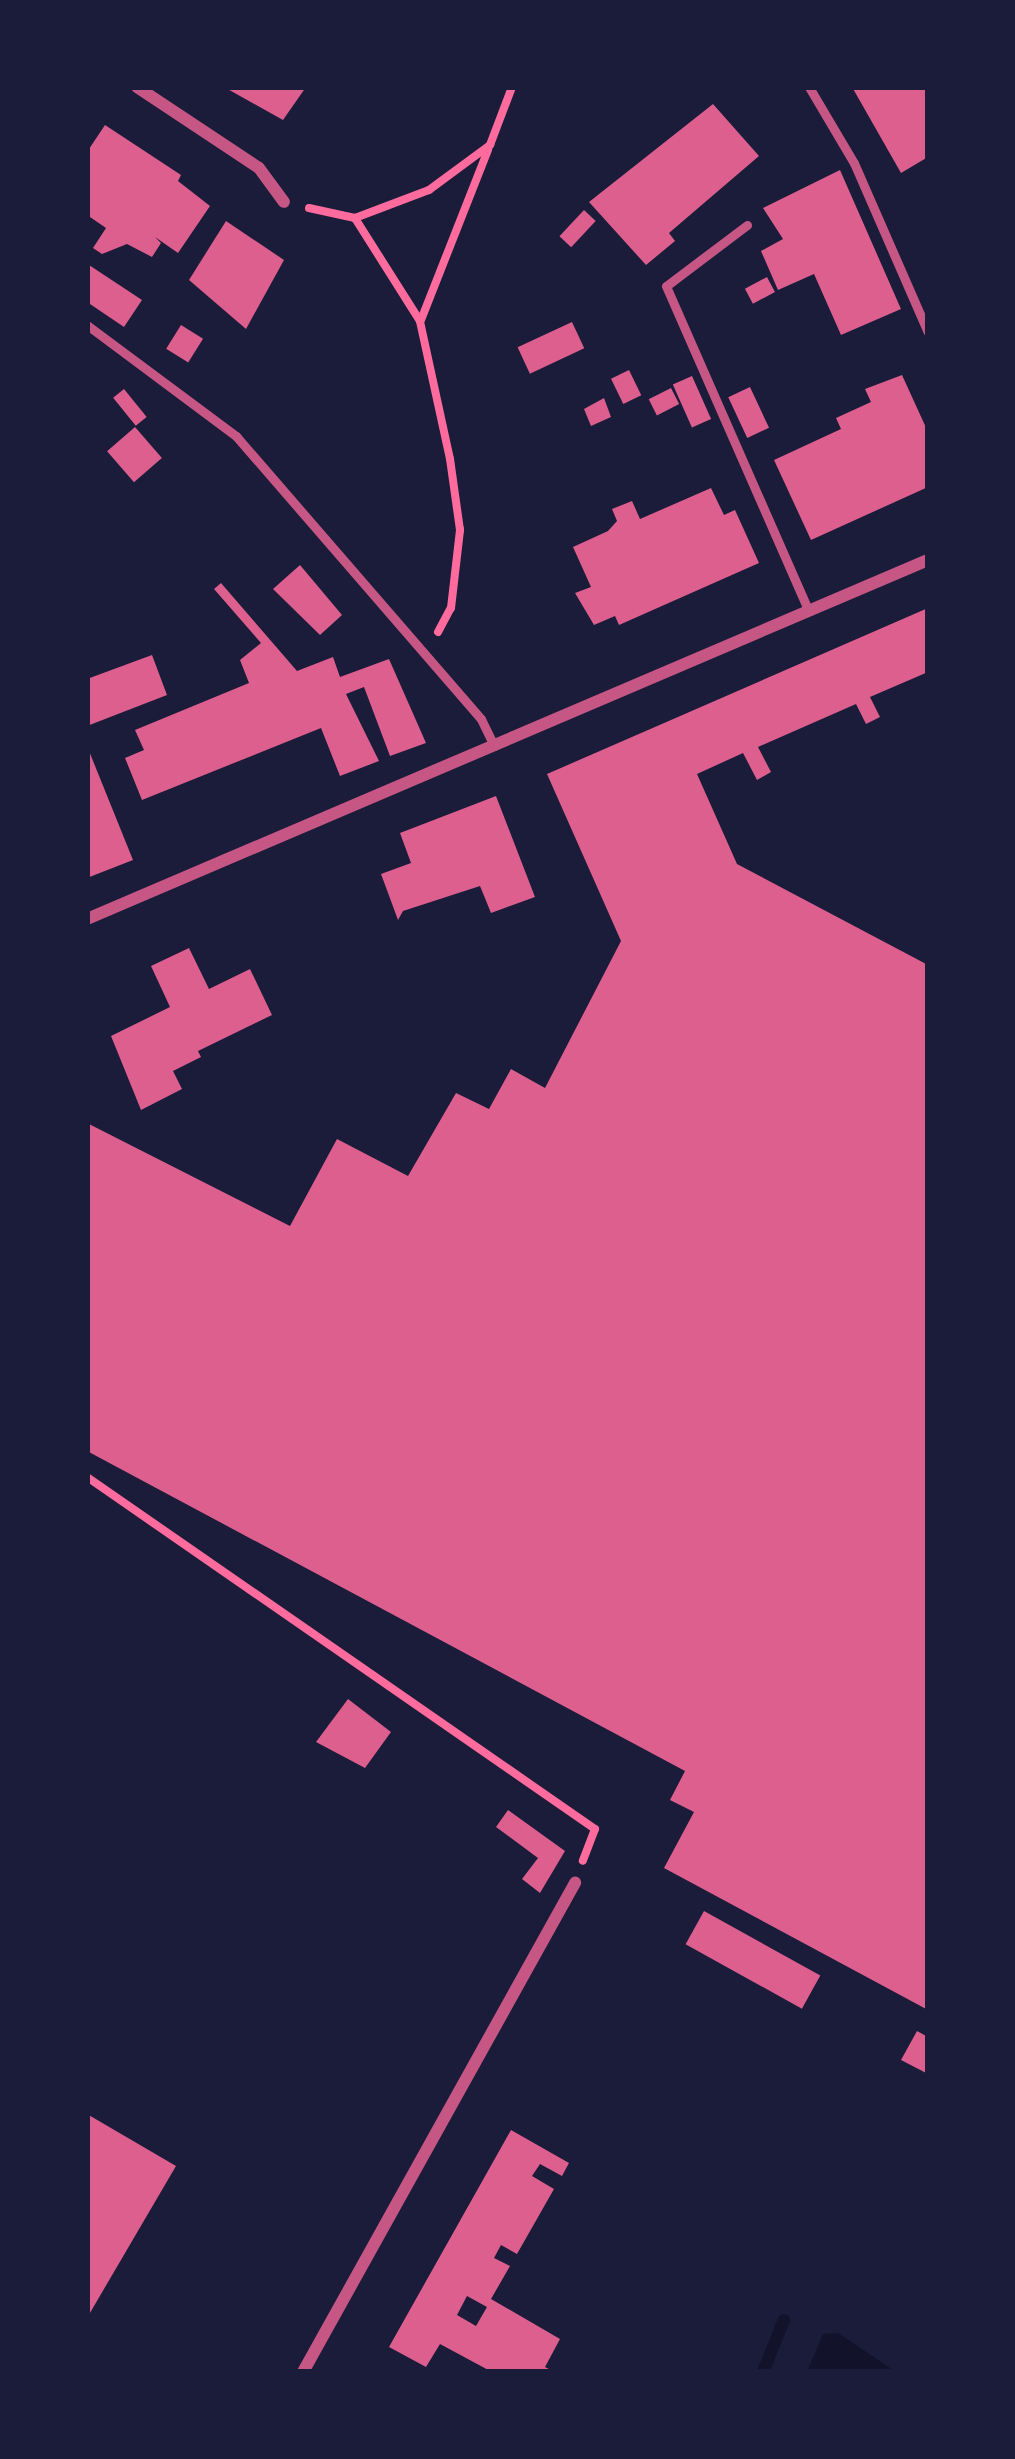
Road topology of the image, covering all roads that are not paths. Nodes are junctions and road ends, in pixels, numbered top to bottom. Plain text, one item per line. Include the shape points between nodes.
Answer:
1 (137, 87) edge
2 (809, 87) edge
3 (152, 92) edge
4 (284, 202) road end
5 (747, 225) dead end
6 (87, 325) edge
7 (928, 332) edge
8 (928, 560) edge
9 (808, 610) junction
10 (494, 746) junction
11 (87, 920) edge
12 (575, 1882) road end
13 (304, 2372) edge

1 - 3 street
2 - 7 lane via 854,163
3 - 4 street via 259,168
5 - 9 lane via 666,286
6 - 10 lane via 236,436 419,646
8 - 9 street
9 - 10 street
10 - 11 street
12 - 13 street

